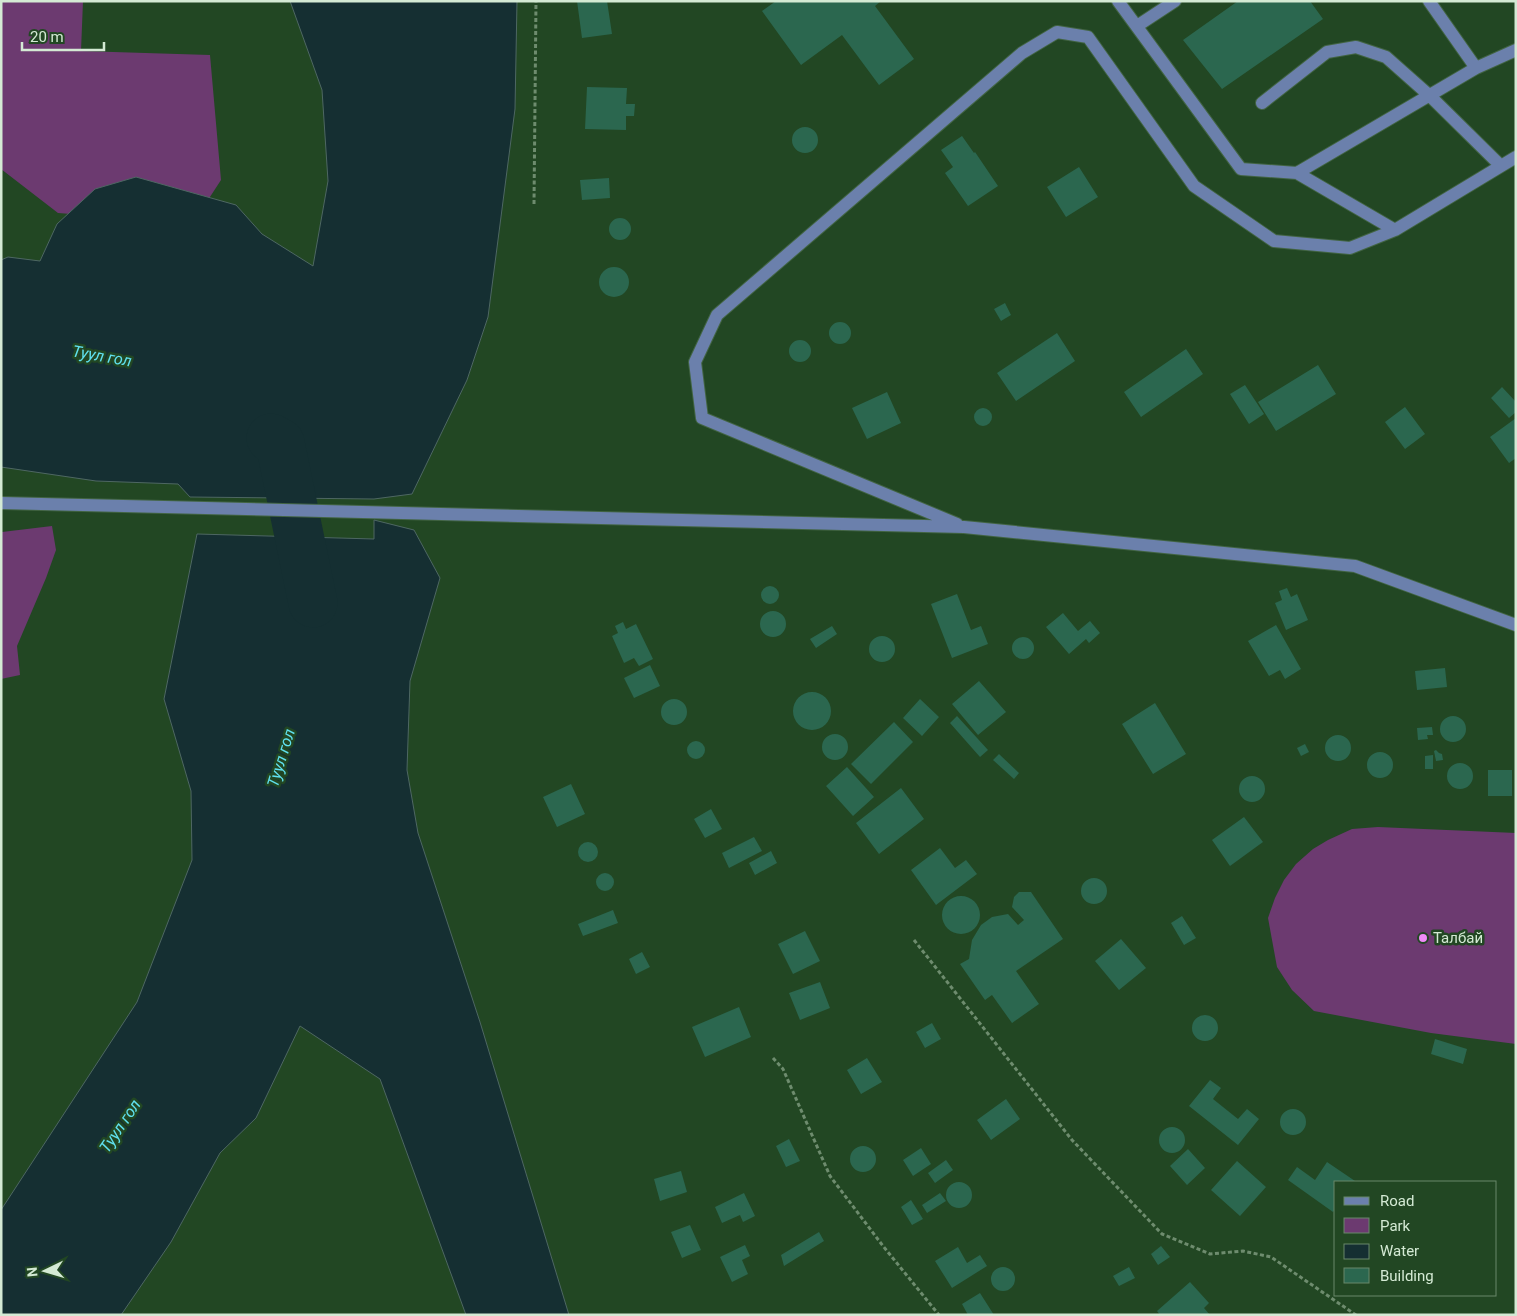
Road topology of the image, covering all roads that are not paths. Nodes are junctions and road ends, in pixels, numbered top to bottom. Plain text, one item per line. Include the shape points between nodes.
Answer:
1 (1118, 1) edge
2 (1175, 1) edge
3 (1429, 1) edge
4 (1137, 26) junction
5 (1516, 50) edge
6 (1476, 68) junction
7 (1430, 96) junction
8 (1262, 103) dead end
9 (1516, 157) edge
10 (1501, 166) junction
11 (1298, 173) junction
12 (1395, 230) junction
13 (1, 503) edge
14 (964, 527) junction
15 (1516, 625) edge

1 - 4 street
2 - 4 street
3 - 6 street
4 - 11 street via 1241,169
5 - 6 street
6 - 7 street
7 - 8 street via 1386,57 1356,46 1327,52
7 - 10 street
7 - 11 street
9 - 10 street
10 - 12 street
11 - 12 street
12 - 14 street via 1350,248 1274,241 1194,186 1088,37 1057,32 1022,53 718,315 696,362 702,418
13 - 14 street
14 - 15 street via 1355,566

